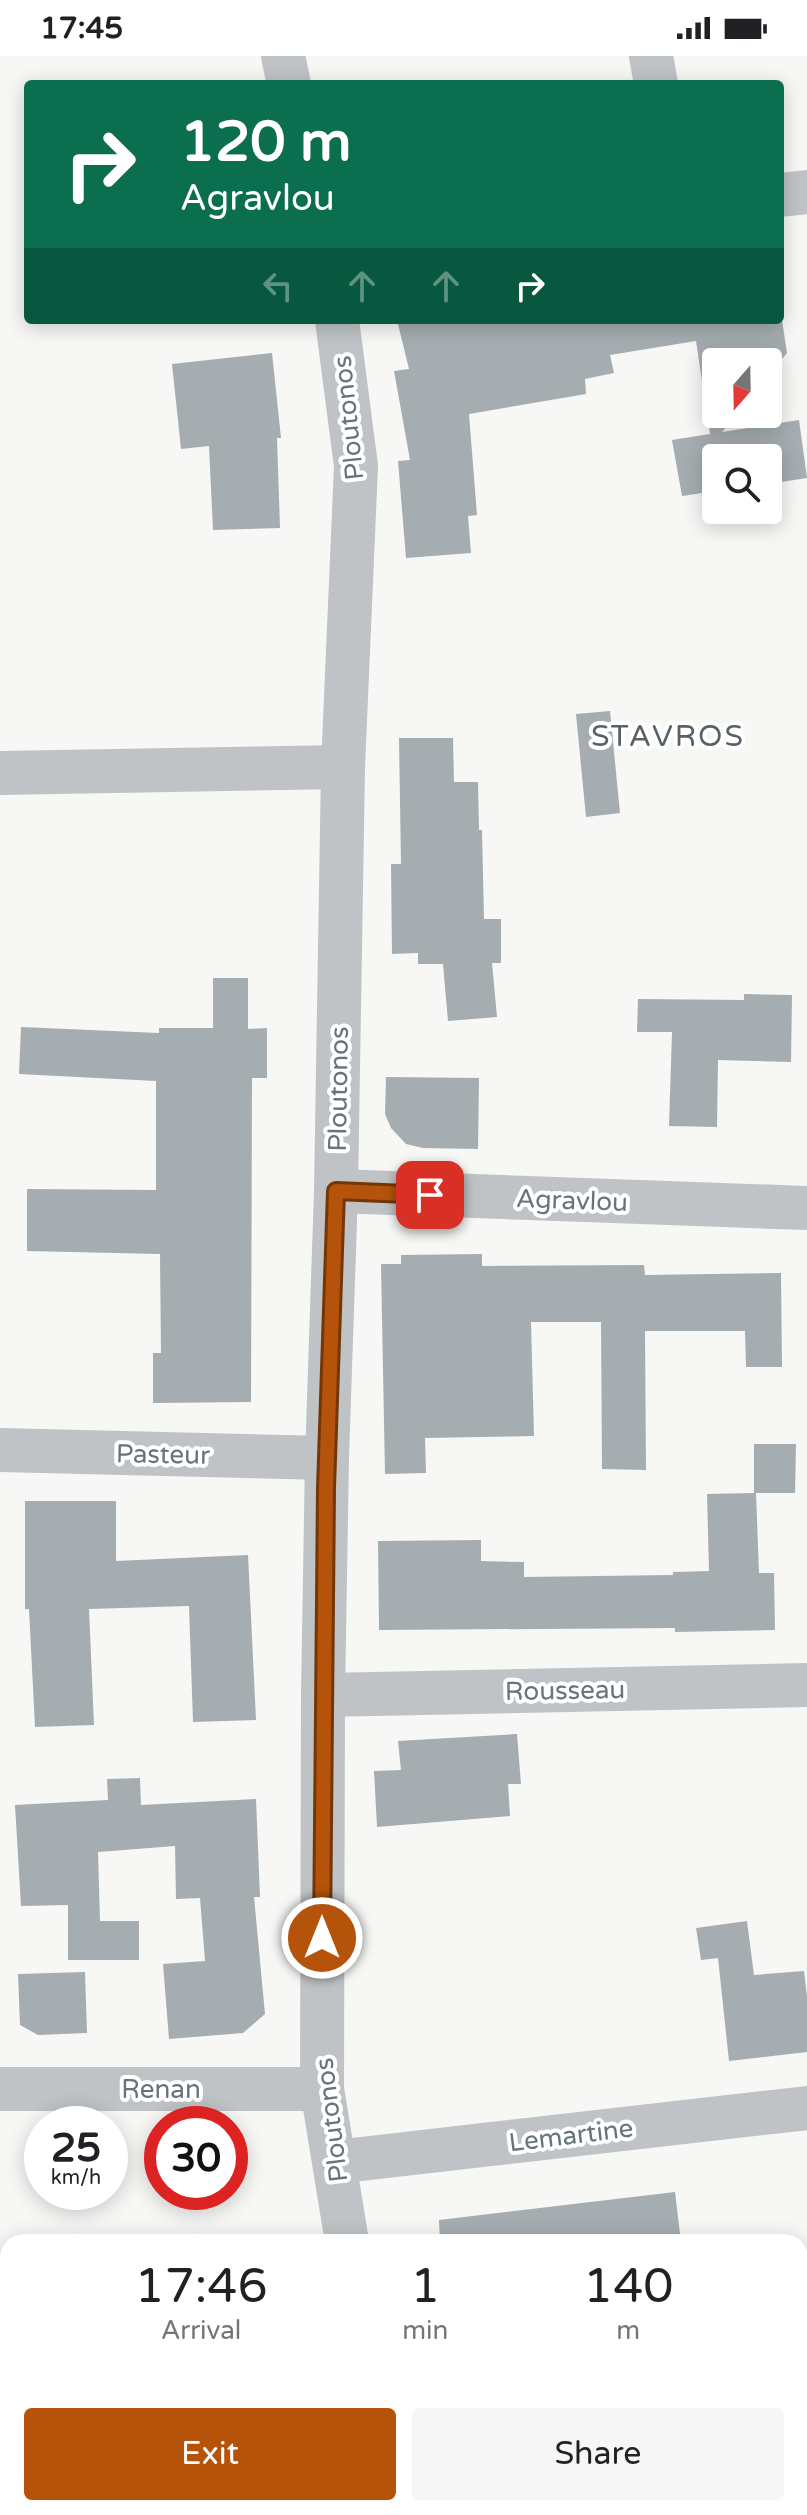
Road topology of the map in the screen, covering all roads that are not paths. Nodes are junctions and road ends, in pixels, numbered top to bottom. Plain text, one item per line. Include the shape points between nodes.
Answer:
1 (283, 56) edge
2 (651, 56) edge
3 (288, 80) edge
4 (655, 80) edge
5 (338, 324) edge
6 (343, 767) junction
7 (0, 773) edge
8 (336, 1191) junction
9 (807, 1208) edge
10 (0, 1450) edge
11 (327, 1458) junction
12 (807, 1685) edge
13 (323, 1695) junction
14 (0, 2089) edge
15 (322, 2089) junction
16 (807, 2108) edge
17 (335, 2162) junction
18 (346, 2234) edge

1 - 3 street
2 - 4 street
5 - 6 street, Ploutonos via 356,466
6 - 7 street
6 - 8 street, Ploutonos
8 - 9 street, Agravlou
8 - 11 street, Ploutonos
10 - 11 street, Pasteur
11 - 13 street, Ploutonos
12 - 13 street, Rousseau
13 - 15 street, Ploutonos
14 - 15 street, Renan
15 - 17 street, Ploutonos
16 - 17 street, Lemartine
17 - 18 street, Ploutonos

